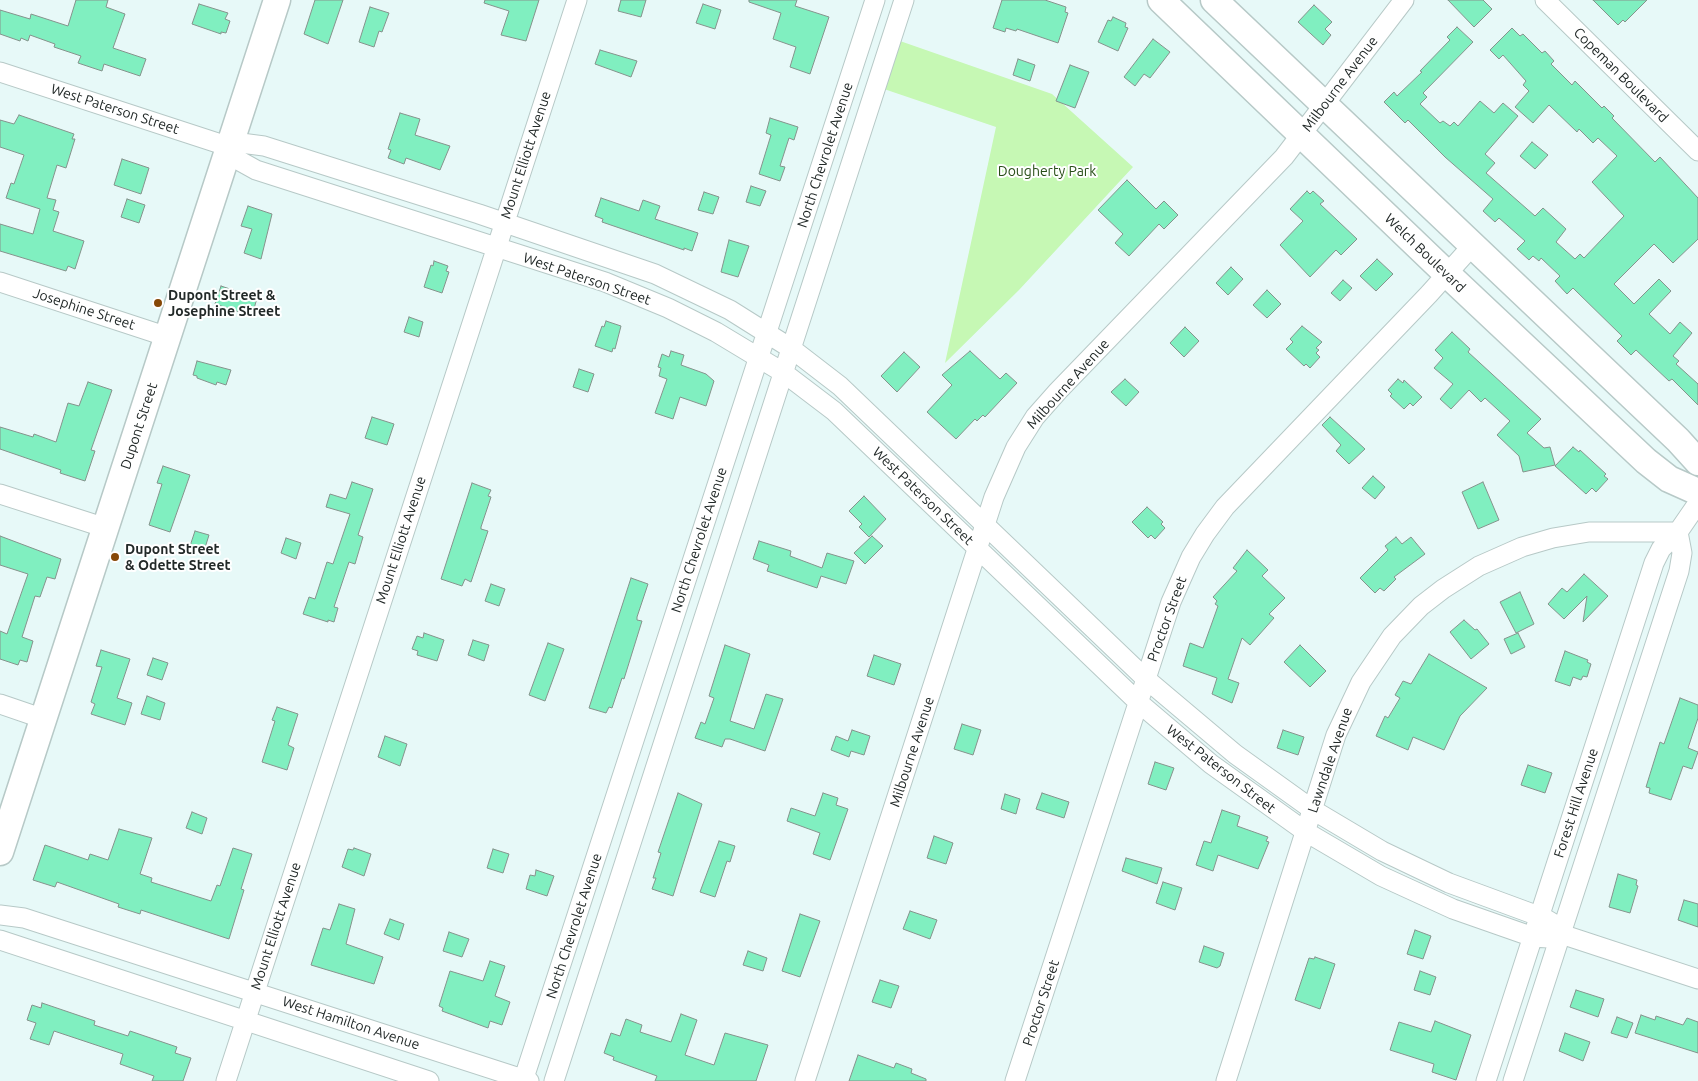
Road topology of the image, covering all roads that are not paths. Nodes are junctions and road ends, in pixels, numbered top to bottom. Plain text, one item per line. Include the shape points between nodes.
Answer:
1 (277, 0) edge
2 (577, 0) edge
3 (875, 0) edge
4 (904, 0) edge
5 (1162, 0) edge
6 (1214, 0) edge
7 (1404, 0) edge
8 (1545, 0) edge
9 (0, 72) edge
10 (1324, 106) junction
11 (1302, 135) junction
12 (230, 147) junction
13 (1698, 151) edge
14 (504, 223) junction
15 (1472, 246) junction
16 (496, 248) junction
17 (1446, 274) junction
18 (0, 282) edge
19 (767, 332) junction
20 (168, 337) junction
21 (792, 349) junction
22 (759, 357) junction
23 (784, 373) junction
24 (1698, 462) edge
25 (1698, 492) edge
26 (0, 494) edge
27 (1698, 503) edge
28 (985, 524) junction
29 (106, 528) junction
30 (1678, 532) junction
31 (978, 548) junction
32 (1146, 679) junction
33 (1138, 702) junction
34 (0, 704) edge
35 (44, 718) junction
36 (638, 728) junction
37 (666, 737) junction
38 (1313, 810) junction
39 (1306, 832) junction
40 (0, 852) edge
41 (0, 915) edge
42 (1540, 916) junction
43 (1561, 934) junction
44 (1533, 937) junction
45 (0, 940) edge
46 (1698, 979) edge
47 (254, 992) junction
48 (245, 1021) junction
49 (526, 1080) edge
50 (226, 1081) edge
51 (429, 1081) edge
52 (554, 1081) edge
53 (804, 1081) edge
54 (1015, 1081) edge
55 (1226, 1081) edge
56 (1486, 1081) edge
57 (1513, 1081) edge

1 - 12 main road, Dupont Street
2 - 14 street, Mount Elliott Avenue
3 - 19 street, North Chevrolet Avenue
4 - 21 street, North Chevrolet Avenue
5 - 11 main road, Welch Boulevard
6 - 10 main road
7 - 10 street, Milbourne Avenue
8 - 13 street, Copeman Boulevard
9 - 12 street, West Paterson Street
10 - 11 street, Milbourne Avenue
10 - 15 main road
11 - 17 main road, Welch Boulevard
11 - 28 street, Milbourne Avenue via 1035,417 1010,458
12 - 14 street, West Paterson Street via 241,143 264,146
12 - 16 street, West Paterson Street via 238,160 256,170
12 - 20 main road, Dupont Street
14 - 16 street, Mount Elliott Avenue
14 - 19 street, West Paterson Street via 655,274 714,301
15 - 17 street, Proctor Street
15 - 24 main road
16 - 22 street, West Paterson Street via 646,298 701,323
16 - 47 street, Mount Elliott Avenue
17 - 25 main road, Welch Boulevard via 1646,461 1669,479
17 - 32 street, Proctor Street via 1217,516 1179,581
18 - 20 street, Josephine Street
19 - 21 street, West Paterson Street
19 - 22 street, North Chevrolet Avenue
20 - 29 main road, Dupont Street
21 - 23 street, North Chevrolet Avenue
21 - 28 street, West Paterson Street via 847,392
22 - 23 street, West Paterson Street
22 - 36 street, North Chevrolet Avenue
23 - 31 street, West Paterson Street via 848,423
23 - 37 street, North Chevrolet Avenue
26 - 29 street
27 - 30 street, Forest Hill Avenue
28 - 31 street, Milbourne Avenue
28 - 32 street, West Paterson Street
29 - 35 main road, Dupont Street
30 - 38 street, Lawndale Avenue via 1606,531 1553,538 1492,560 1432,597 1392,636 1360,682 1336,735
30 - 42 street, Forest Hill Avenue via 1667,542 1654,563
30 - 43 street, Forest Hill Avenue via 1682,554 1679,571
31 - 33 street, West Paterson Street
31 - 53 street, Milbourne Avenue
32 - 33 street, Proctor Street
32 - 38 street, West Paterson Street via 1235,754
33 - 39 street, West Paterson Street via 1210,764
33 - 54 street, Proctor Street
34 - 35 street
35 - 40 main road, Dupont Street
36 - 37 street
36 - 49 street, North Chevrolet Avenue
37 - 52 street, North Chevrolet Avenue
38 - 39 street, Lawndale Avenue
38 - 42 street, West Paterson Street via 1429,875
39 - 44 street, West Paterson Street via 1419,895
39 - 55 street, Lawndale Avenue
41 - 47 street, West Hamilton Avenue via 24,918
42 - 43 street, West Paterson Street via 1554,924
42 - 44 street, Forest Hill Avenue
43 - 44 street, West Paterson Street via 1548,938
43 - 46 street, West Paterson Street
43 - 57 street, Forest Hill Avenue
44 - 56 street, Forest Hill Avenue
45 - 48 street
47 - 48 street, Mount Elliott Avenue
47 - 49 street, West Hamilton Avenue
48 - 50 street, Mount Elliott Avenue
48 - 51 street

